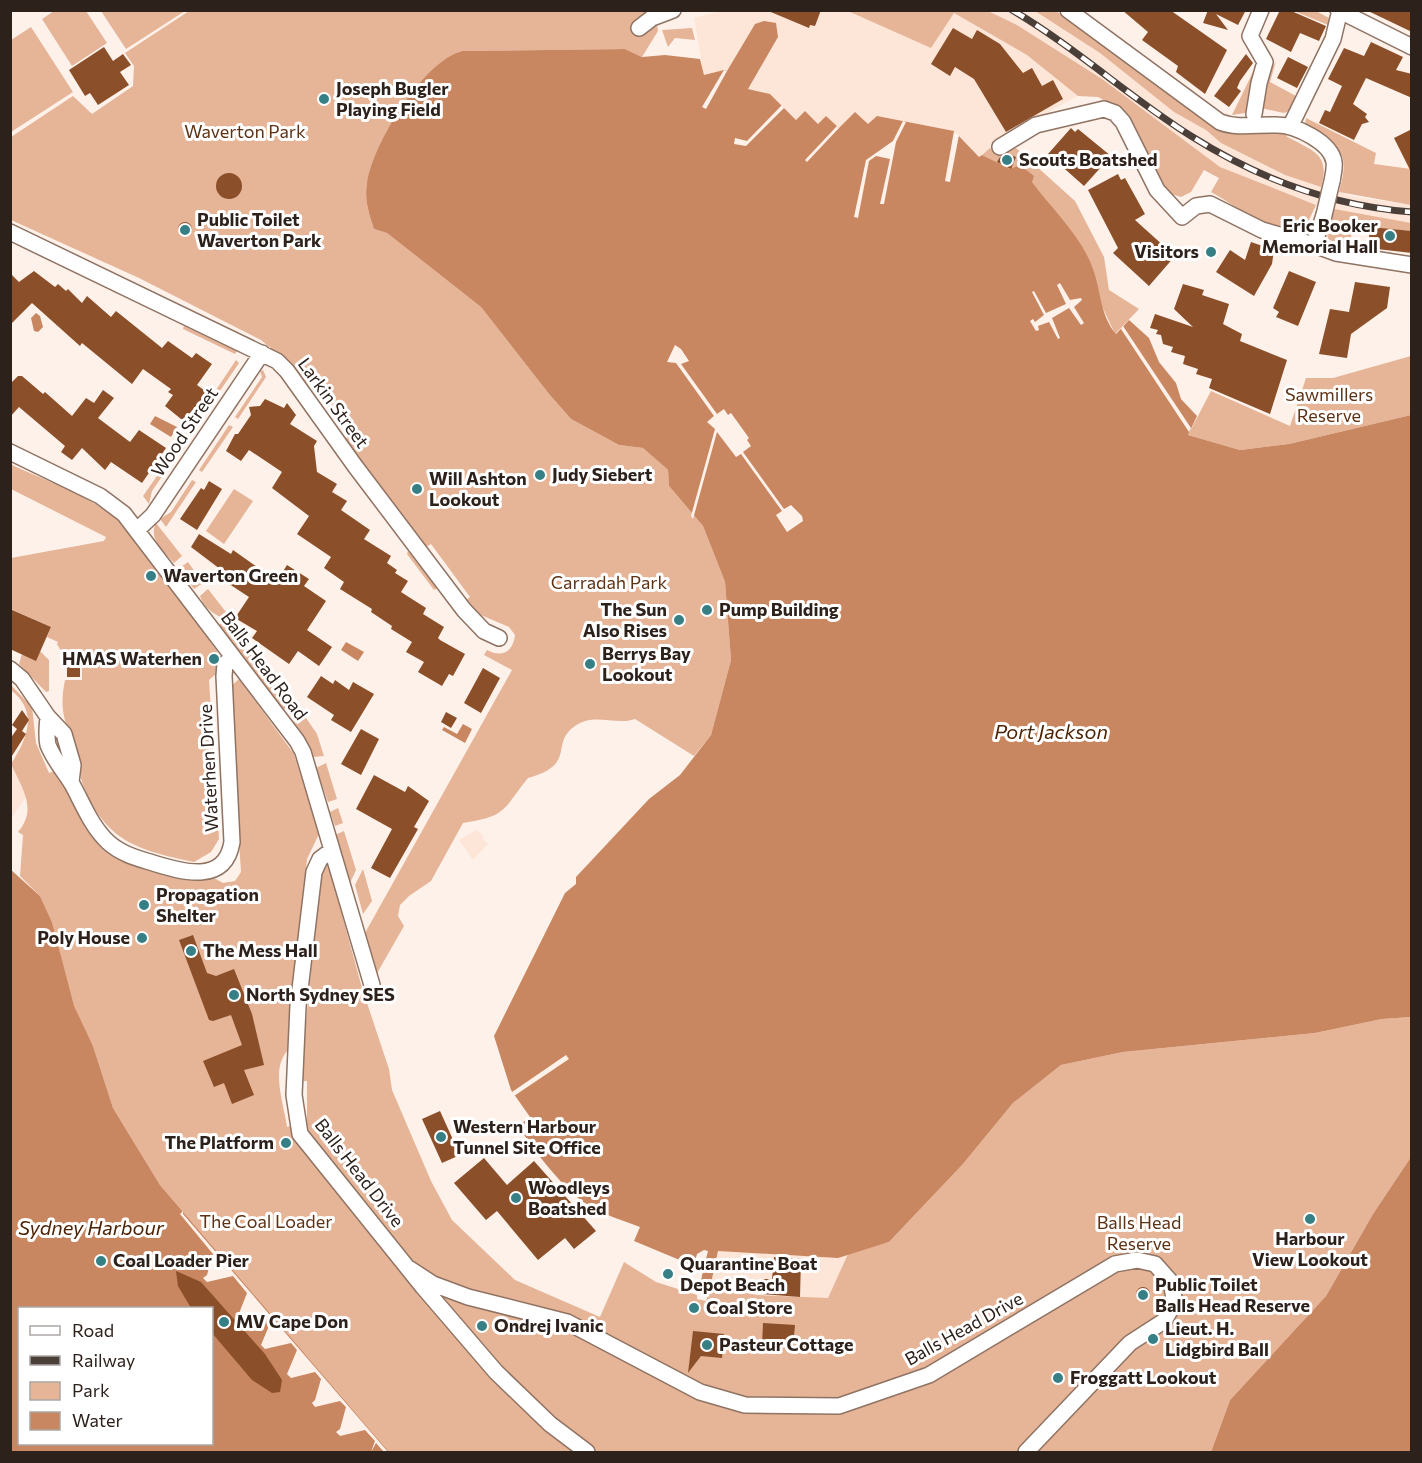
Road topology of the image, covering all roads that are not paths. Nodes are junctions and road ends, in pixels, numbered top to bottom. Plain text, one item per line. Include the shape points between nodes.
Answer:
1 (673, 10) edge
2 (1068, 10) edge
3 (1261, 10) edge
4 (1339, 11) edge
5 (639, 28) dead end
6 (1412, 47) edge
7 (1254, 114) dead end
8 (1290, 127) junction
9 (1000, 147) dead end
10 (10, 232) edge
11 (1314, 245) junction
12 (1412, 265) edge
13 (262, 353) junction
14 (10, 452) edge
15 (137, 530) junction
16 (499, 638) dead end
17 (233, 657) junction
18 (10, 669) edge
19 (332, 850) junction
20 (372, 985) dead end
21 (410, 1269) junction
22 (587, 1452) edge
23 (1026, 1452) edge

1 - 5 street
2 - 8 street via 1220,122 1232,126
3 - 7 street via 1250,36 1265,62
4 - 6 street
4 - 8 street via 1333,39
8 - 11 street, bridge via 1328,150 1334,163
9 - 11 street via 1036,125 1094,110 1110,111 1123,122 1160,195 1182,218 1196,206 1210,204 1262,230
10 - 13 street, Larkin Street
11 - 12 street via 1336,253
13 - 15 street, Wood Street via 153,515
13 - 16 street, Larkin Street via 287,371 465,612 484,631
14 - 15 street, Balls Head Road via 118,507
15 - 17 street, Balls Head Road
17 - 18 street, Waterhen Drive via 225,664 224,676 231,851 222,862 199,874 122,853 107,842 84,811 48,745 48,717 34,694
17 - 19 street, Balls Head Road via 300,747
19 - 20 street, Balls Head Road
19 - 21 street, Balls Head Drive via 320,859 314,872 298,1006 293,1102 300,1134
21 - 22 street, Balls Head Drive via 496,1371 550,1424
21 - 23 street, Balls Head Drive via 433,1284 468,1297 567,1322 700,1392 745,1405 839,1406 929,1375 1115,1263 1137,1260 1155,1264 1171,1282 1174,1298 1164,1322 1130,1343

